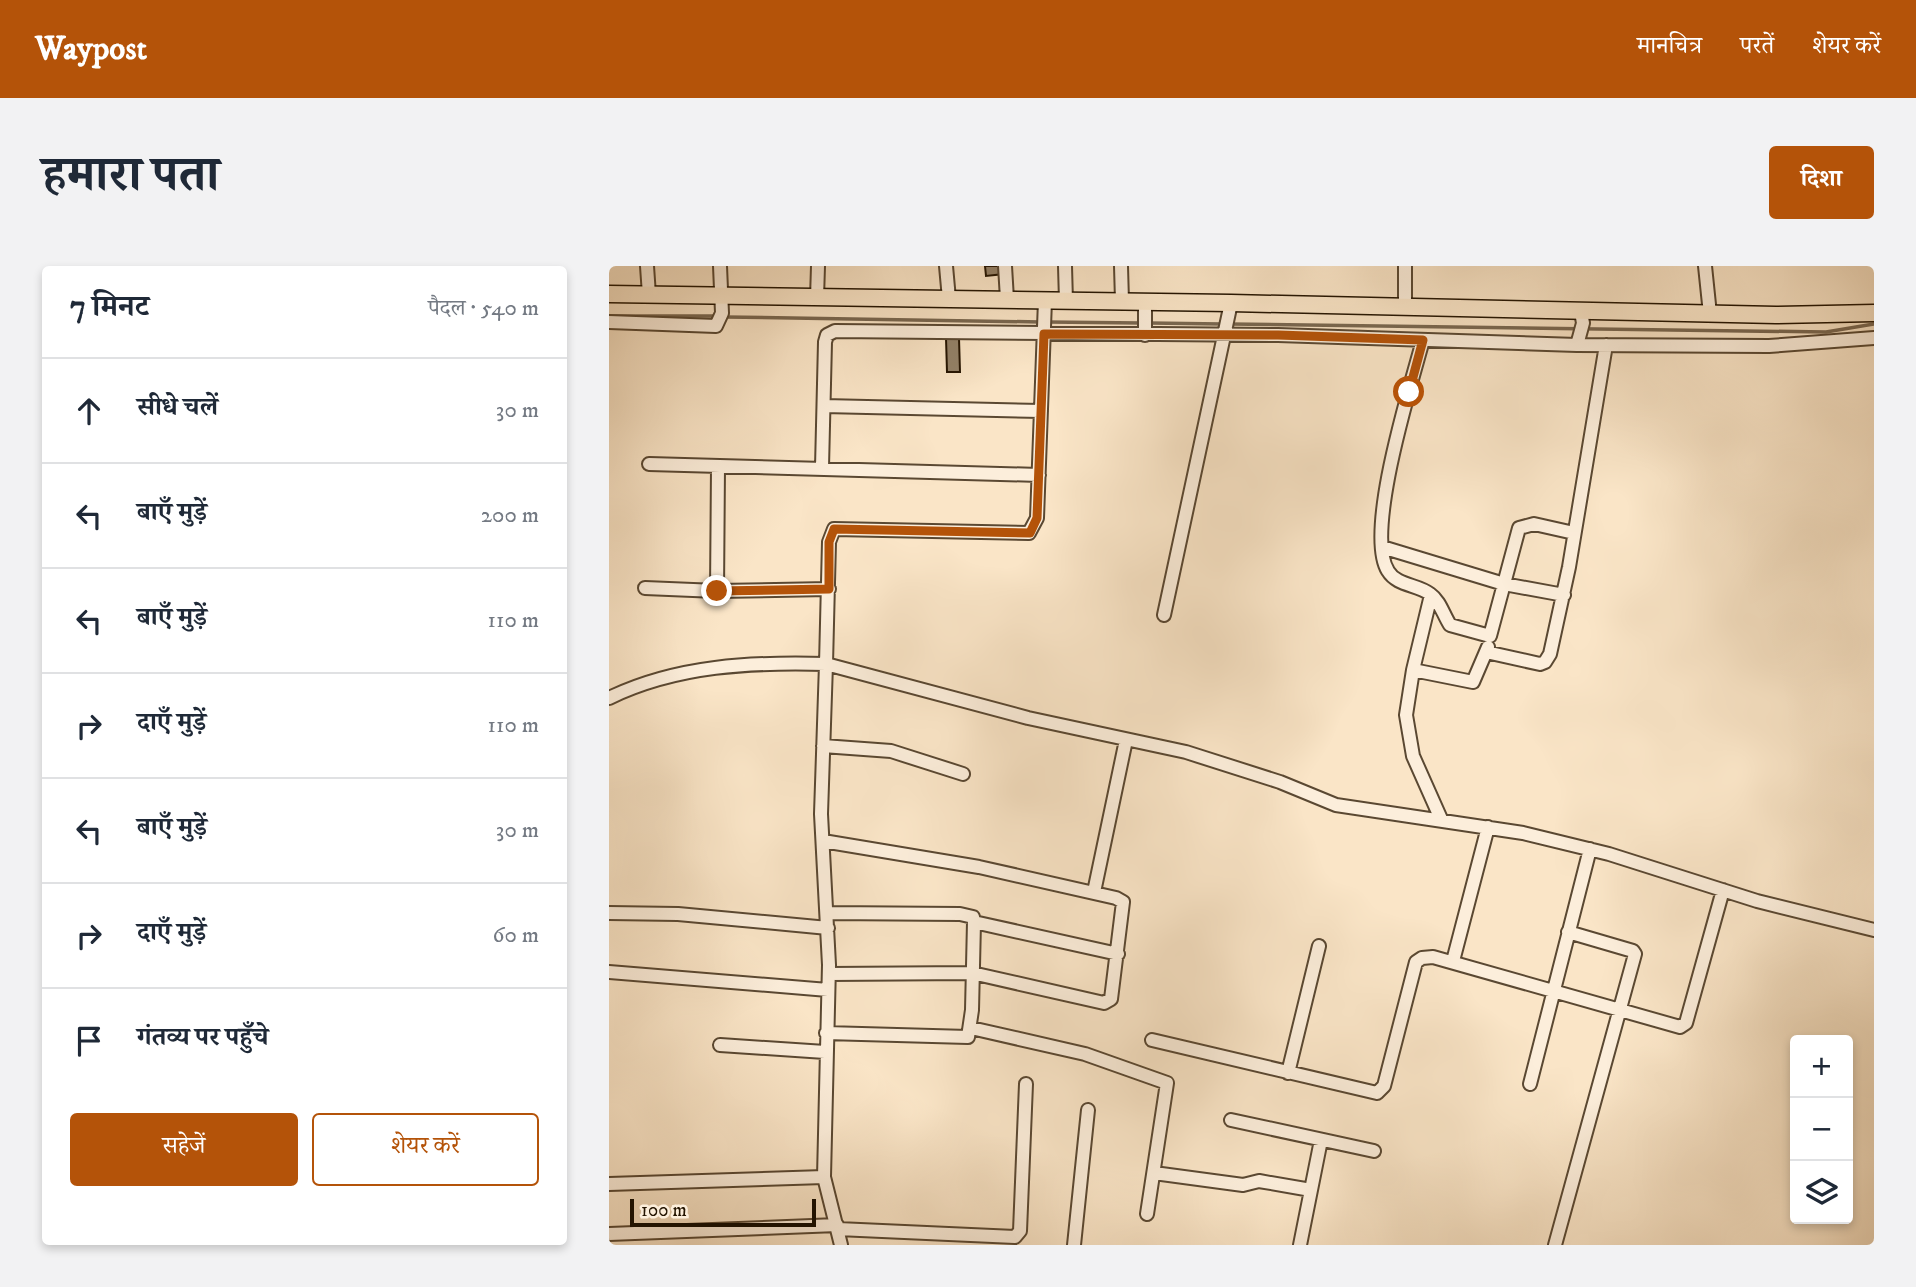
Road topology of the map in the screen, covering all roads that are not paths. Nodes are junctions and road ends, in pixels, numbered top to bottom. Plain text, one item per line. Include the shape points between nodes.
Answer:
1 (647, 266) edge
2 (720, 266) edge
3 (818, 266) edge
4 (946, 266) edge
5 (1005, 266) edge
6 (1065, 266) edge
7 (1121, 266) edge
8 (1405, 266) edge
9 (1705, 266) edge
10 (609, 294) edge
11 (649, 295) junction
12 (817, 298) junction
13 (949, 299) junction
14 (1007, 299) junction
15 (1045, 300) junction
16 (1066, 301) junction
17 (1122, 301) junction
18 (1405, 307) junction
19 (721, 310) junction
20 (1874, 313) edge
21 (1710, 314) junction
22 (1145, 320) junction
23 (1227, 321) junction
24 (609, 322) edge
25 (1044, 326) junction
26 (1581, 329) junction
27 (1874, 338) edge
28 (1423, 340) junction
29 (1606, 345) junction
30 (824, 406) junction
31 (1041, 411) junction
32 (649, 464) dead end
33 (718, 467) junction
34 (822, 467) junction
35 (1039, 475) junction
36 (1574, 533) junction
37 (1382, 547) junction
38 (1504, 584) junction
39 (645, 588) dead end
40 (829, 589) junction
41 (717, 591) junction
42 (1431, 595) junction
43 (1564, 595) junction
44 (1164, 615) dead end
45 (1424, 618) junction
46 (1450, 625) junction
47 (1490, 636) junction
48 (1486, 652) junction
49 (826, 664) junction
50 (1413, 670) junction
51 (609, 698) edge
52 (1126, 740) junction
53 (823, 746) junction
54 (963, 774) dead end
55 (1441, 819) junction
56 (1488, 827) junction
57 (823, 841) junction
58 (1590, 849) junction
59 (1723, 890) junction
60 (1094, 892) junction
61 (609, 913) edge
62 (827, 914) junction
63 (974, 922) junction
64 (828, 928) junction
65 (1874, 930) edge
66 (1568, 932) junction
67 (1319, 946) dead end
68 (1118, 954) junction
69 (1454, 961) junction
70 (609, 972) edge
71 (829, 974) junction
72 (972, 974) junction
73 (828, 990) junction
74 (1553, 991) junction
75 (1619, 1012) junction
76 (971, 1028) junction
77 (826, 1033) junction
78 (1152, 1040) dead end
79 (720, 1045) dead end
80 (825, 1052) junction
81 (1288, 1073) junction
82 (1026, 1084) dead end
83 (1530, 1084) dead end
84 (1088, 1110) dead end
85 (1231, 1120) dead end
86 (1321, 1140) junction
87 (1374, 1151) dead end
88 (1154, 1172) junction
89 (824, 1177) junction
90 (609, 1184) edge
91 (1311, 1190) junction
92 (1147, 1214) dead end
93 (837, 1227) junction
94 (609, 1234) edge
95 (1015, 1241) edge
96 (841, 1245) edge
97 (1074, 1245) edge
98 (1300, 1245) edge
99 (1555, 1245) edge

1 - 11 street
2 - 19 street
3 - 12 street
4 - 13 street
5 - 14 street
6 - 16 street
7 - 17 street
8 - 18 street
9 - 21 street
10 - 11 main road
11 - 19 main road
12 - 13 main road
12 - 19 main road
13 - 14 main road
14 - 15 main road
15 - 16 main road
15 - 25 street
16 - 17 main road
17 - 22 main road
18 - 23 main road
18 - 26 main road
19 - 24 street via 716,326
20 - 21 main road
21 - 26 main road
22 - 23 main road
22 - 23 street
22 - 25 street
23 - 28 street
23 - 44 street
25 - 30 street via 830,332 825,342
25 - 31 street
26 - 28 street
26 - 29 street
27 - 29 street via 1769,346
28 - 37 street via 1394,449
29 - 36 street
30 - 31 street
30 - 34 street
31 - 35 street
32 - 33 street
33 - 34 street
33 - 41 street
34 - 35 street
35 - 40 street via 1037,518 1030,533 834,529 829,542
36 - 38 street via 1534,524 1519,528
36 - 43 street
37 - 38 street
37 - 42 street via 1390,575
38 - 43 street
38 - 47 street
39 - 41 street
40 - 41 street
40 - 49 street
42 - 45 street
42 - 46 street
43 - 48 street via 1545,662
45 - 46 street
45 - 50 street
46 - 47 street
47 - 48 street
48 - 50 street via 1473,682
49 - 51 street via 752,662 711,668 666,677
49 - 52 street
49 - 53 street
50 - 55 street via 1406,715 1413,756
52 - 55 street via 1186,752 1336,805
52 - 60 street
53 - 54 street via 891,751
53 - 57 street
55 - 56 street
56 - 58 street
56 - 69 street
57 - 60 street
57 - 62 street
58 - 59 street
58 - 66 street
59 - 65 street
59 - 75 street via 1686,1023 1680,1027
60 - 68 street via 1123,902
61 - 64 street via 678,914
62 - 63 street via 960,914
62 - 64 street
63 - 68 street
63 - 72 street
64 - 71 street
66 - 74 street
66 - 75 street via 1633,951 1635,958
67 - 81 street
68 - 72 street via 1111,999 1104,1003
69 - 74 street
69 - 81 street via 1433,957 1416,962 1384,1086 1377,1093
70 - 73 street
71 - 72 street
71 - 73 street
72 - 76 street
73 - 77 street
74 - 75 street
74 - 83 street
75 - 99 street
76 - 77 street via 968,1037
76 - 88 street via 1084,1054 1167,1083
77 - 80 street
78 - 81 street
79 - 80 street
80 - 89 street
82 - 95 street via 1020,1231
84 - 97 street
85 - 86 street
86 - 87 street
86 - 91 street
88 - 91 street
88 - 92 street
89 - 90 street
89 - 93 street
91 - 98 street
93 - 94 street
93 - 95 street
93 - 96 street

